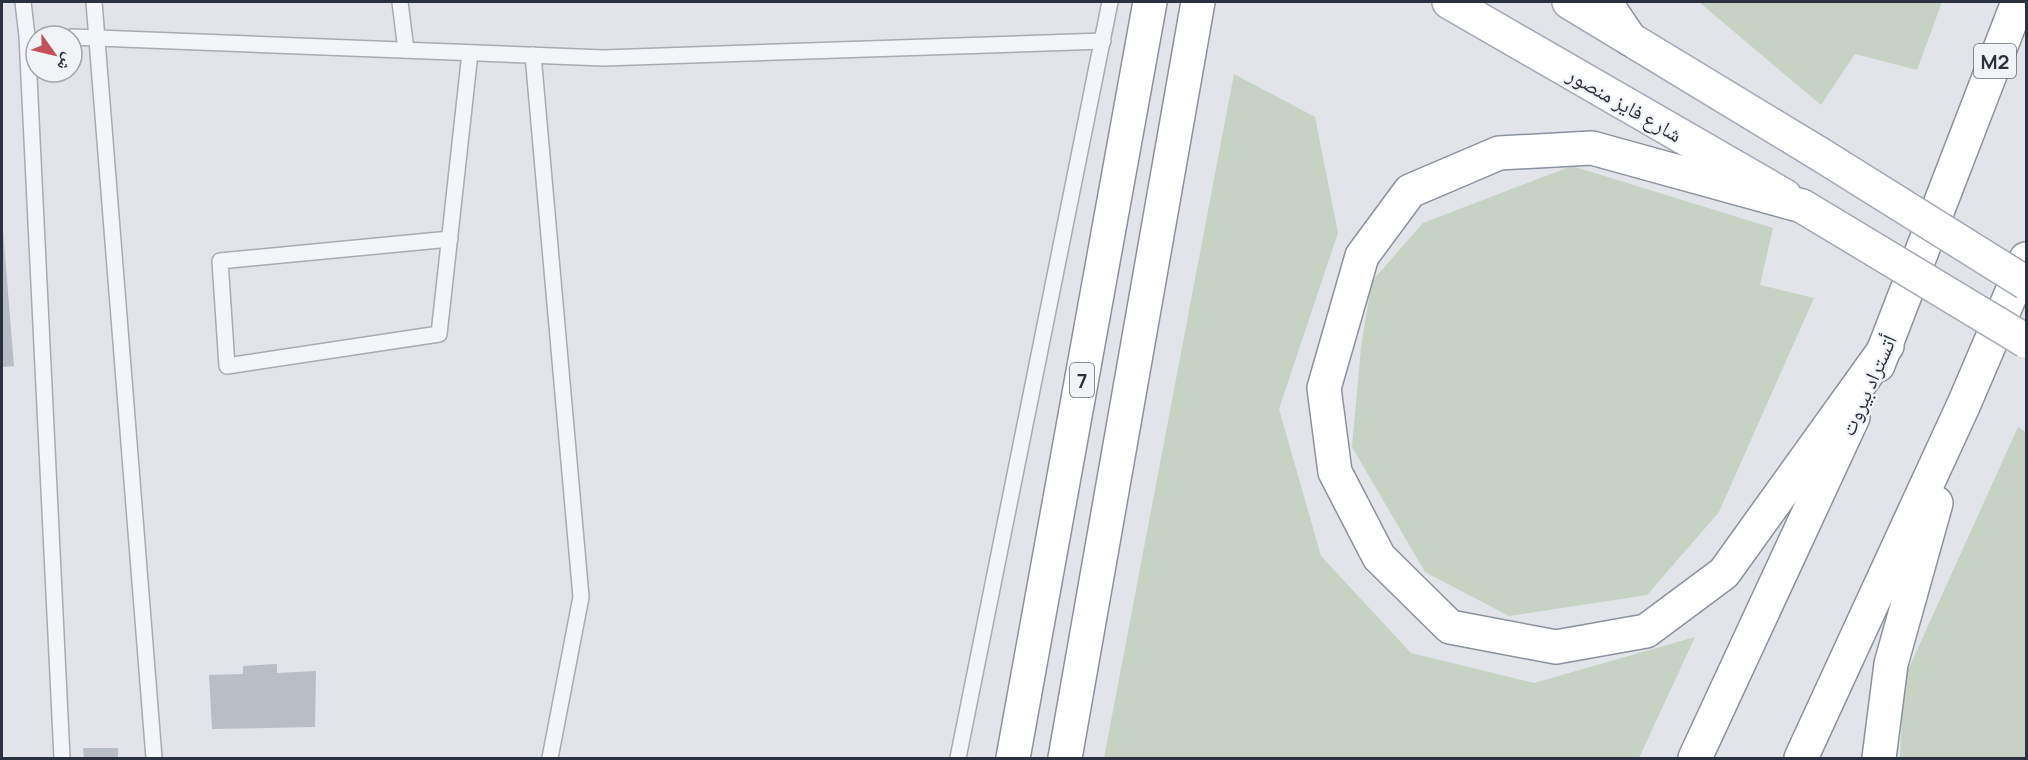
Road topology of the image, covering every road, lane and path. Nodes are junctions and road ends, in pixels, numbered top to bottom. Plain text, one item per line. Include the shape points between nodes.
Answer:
1 (23, 2) edge
2 (94, 2) edge
3 (400, 2) edge
4 (1110, 2) edge
5 (1150, 2) edge
6 (1198, 2) edge
7 (1449, 2) edge
8 (1569, 2) edge
9 (1605, 2) edge
10 (2001, 2) edge
11 (2018, 2) edge
12 (29, 24) edge
13 (84, 37) edge
14 (97, 38) junction
15 (1630, 39) junction
16 (1103, 41) junction
17 (406, 51) junction
18 (470, 53) junction
19 (533, 55) junction
20 (34, 84) edge
21 (1972, 122) junction
22 (1802, 206) junction
23 (450, 239) junction
24 (2026, 259) edge
25 (2026, 283) edge
26 (2026, 341) edge
27 (1887, 346) junction
28 (1964, 404) junction
29 (62, 759) edge
30 (154, 759) edge
31 (550, 759) edge
32 (958, 759) edge
33 (1013, 759) edge
34 (1065, 759) edge
35 (1695, 759) edge
36 (1801, 759) edge
37 (1879, 759) edge

1 - 12 lane
2 - 14 lane
3 - 17 lane
4 - 16 lane
5 - 33 main road, 7
6 - 34 main road
7 - 22 main road, شارع فايز منصور
8 - 15 main road
9 - 15 main road
10 - 21 main road
11 - 21 main road, أتستراد بيروت / M2
13 - 14 lane
14 - 17 lane
14 - 30 lane
15 - 25 main road, bridge
16 - 19 lane via 604,58
16 - 32 lane
17 - 18 lane
18 - 19 lane
18 - 23 lane
19 - 31 lane via 581,597
20 - 29 lane
21 - 27 main road, أتستراد بيروت
22 - 26 main road, bridge
22 - 27 main road via 1592,148 1499,153 1410,191 1362,256 1324,388 1335,472 1379,557 1450,627 1556,647 1646,631 1724,573
23 - 23 lane via 439,334 227,366 220,261
24 - 28 main road
27 - 35 main road, أتستراد بيروت
28 - 36 main road
28 - 37 main road via 1891,664

